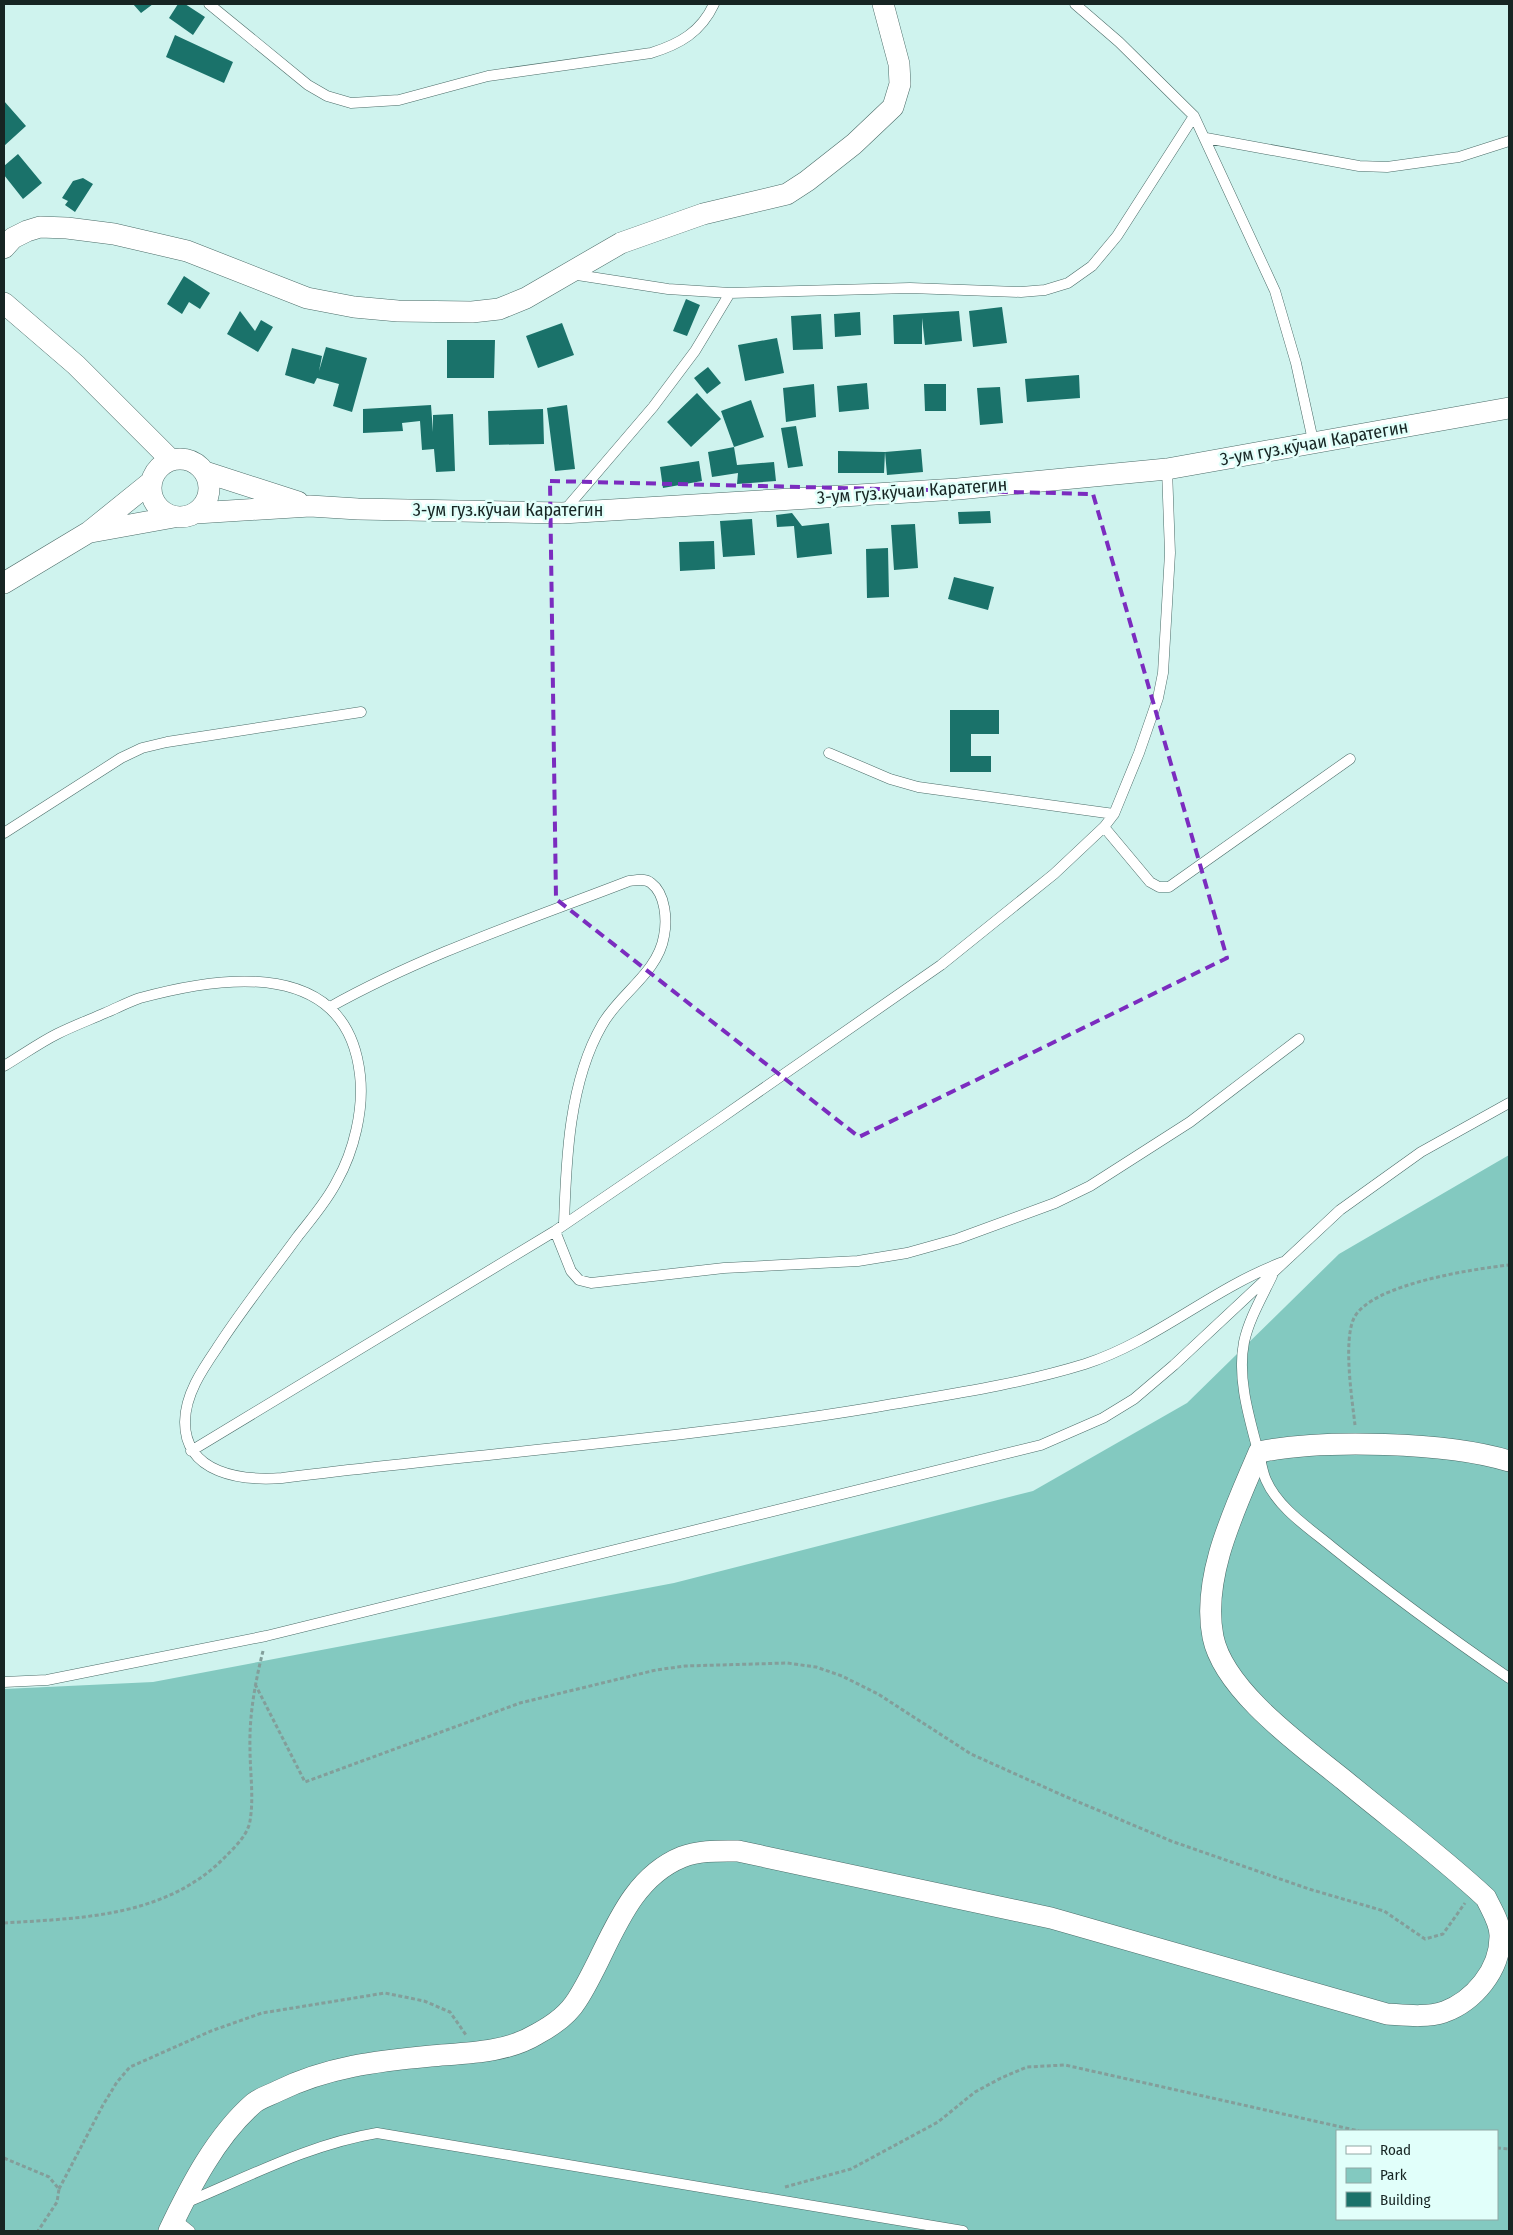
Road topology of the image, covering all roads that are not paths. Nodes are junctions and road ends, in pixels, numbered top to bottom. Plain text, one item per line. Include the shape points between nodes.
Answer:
1 (209, 4) edge
2 (714, 4) edge
3 (883, 4) edge
4 (1075, 4) edge
5 (1194, 116) junction
6 (1206, 138) junction
7 (1509, 142) edge
8 (4, 248) edge
9 (567, 273) junction
10 (730, 294) junction
11 (4, 303) edge
12 (1509, 408) edge
13 (1314, 445) junction
14 (171, 460) junction
15 (1166, 469) junction
16 (204, 472) junction
17 (151, 482) junction
18 (310, 506) junction
19 (196, 513) junction
20 (562, 513) junction
21 (174, 517) junction
22 (89, 532) junction
23 (4, 583) edge
24 (361, 712) dead end
25 (829, 753) dead end
26 (1350, 759) dead end
27 (1114, 814) junction
28 (1104, 827) junction
29 (4, 833) edge
30 (330, 1006) junction
31 (1299, 1039) dead end
32 (4, 1066) edge
33 (1509, 1103) edge
34 (564, 1224) junction
35 (555, 1231) junction
36 (1283, 1262) junction
37 (1274, 1270) junction
38 (191, 1451) junction
39 (1259, 1452) junction
40 (1509, 1461) edge
41 (1509, 1678) edge
42 (4, 1682) edge
43 (179, 2221) edge
44 (963, 2231) edge

1 - 2 lane via 308,85 327,96 351,103 399,100 488,76 651,52 690,36 703,24
3 - 9 street via 899,64 900,84 894,107 854,144 788,194 704,214 651,232 621,243
4 - 5 lane
5 - 6 lane
5 - 10 lane via 1117,236 1092,266 1068,283 1045,290 1021,292 910,288
6 - 7 lane via 1359,166 1387,168 1459,157
6 - 13 lane via 1275,291 1296,363
8 - 9 street via 13,238 40,227 114,234 187,251 307,298 398,311 499,309 526,298
9 - 10 lane via 668,289
10 - 20 lane via 695,351 653,407
11 - 14 street via 76,366
12 - 13 street, 3-ум гуз.кӯчаи Каратегин
13 - 15 street, 3-ум гуз.кӯчаи Каратегин
14 - 16 street via 186,459
14 - 17 street via 158,468
15 - 20 street, 3-ум гуз.кӯчаи Каратегин via 958,489
15 - 27 lane via 1170,553 1163,673 1140,753
16 - 18 street, 3-ум гуз.кӯчаи Каратегин
16 - 19 street via 208,494
17 - 21 street via 155,504
17 - 22 street
18 - 19 street, 3-ум гуз.кӯчаи Каратегин
18 - 20 street, 3-ум гуз.кӯчаи Каратегин
19 - 21 street
21 - 22 street
22 - 23 street
24 - 29 lane via 142,748
25 - 27 lane via 890,779 918,787
26 - 28 lane via 1169,887 1159,887 1150,882
27 - 28 lane
28 - 34 lane via 1054,874 941,965
30 - 32 lane via 312,995 279,984 249,980 216,982 139,998 56,1035
30 - 34 lane via 379,979 437,954 630,881 651,883 665,912 663,942 651,966 609,1013 594,1043 574,1111 567,1161
30 - 38 lane via 351,1040 360,1072 360,1111 347,1159 321,1206 228,1330 194,1386 185,1423
31 - 35 lane via 1190,1122 1090,1186 1055,1203 957,1239 907,1253 858,1261 724,1268 591,1283 579,1280 571,1271
33 - 36 lane via 1421,1152 1379,1181 1340,1210
34 - 35 lane
35 - 38 lane
36 - 37 lane
36 - 38 lane via 1248,1277 1109,1356 952,1394 815,1417 670,1436 274,1479 237,1478 213,1470
37 - 39 lane via 1249,1325 1242,1362 1248,1412
37 - 42 lane via 1134,1399 1103,1418 1041,1445 266,1636 47,1680
39 - 40 street via 1357,1445 1475,1453
39 - 41 lane via 1266,1480 1278,1499 1299,1520 1428,1622
39 - 43 street via 1237,1506 1212,1585 1213,1637 1222,1662 1240,1687 1280,1727 1486,1898 1501,1936 1494,1969 1462,2002 1443,2012 1386,2014 1051,1918 738,1852 709,1851 683,1857 662,1868 643,1885 616,1924 577,2001 557,2022 535,2035 507,2047 478,2052 343,2067 300,2080 256,2102 218,2144
43 - 44 lane via 317,2148 349,2137 377,2133

